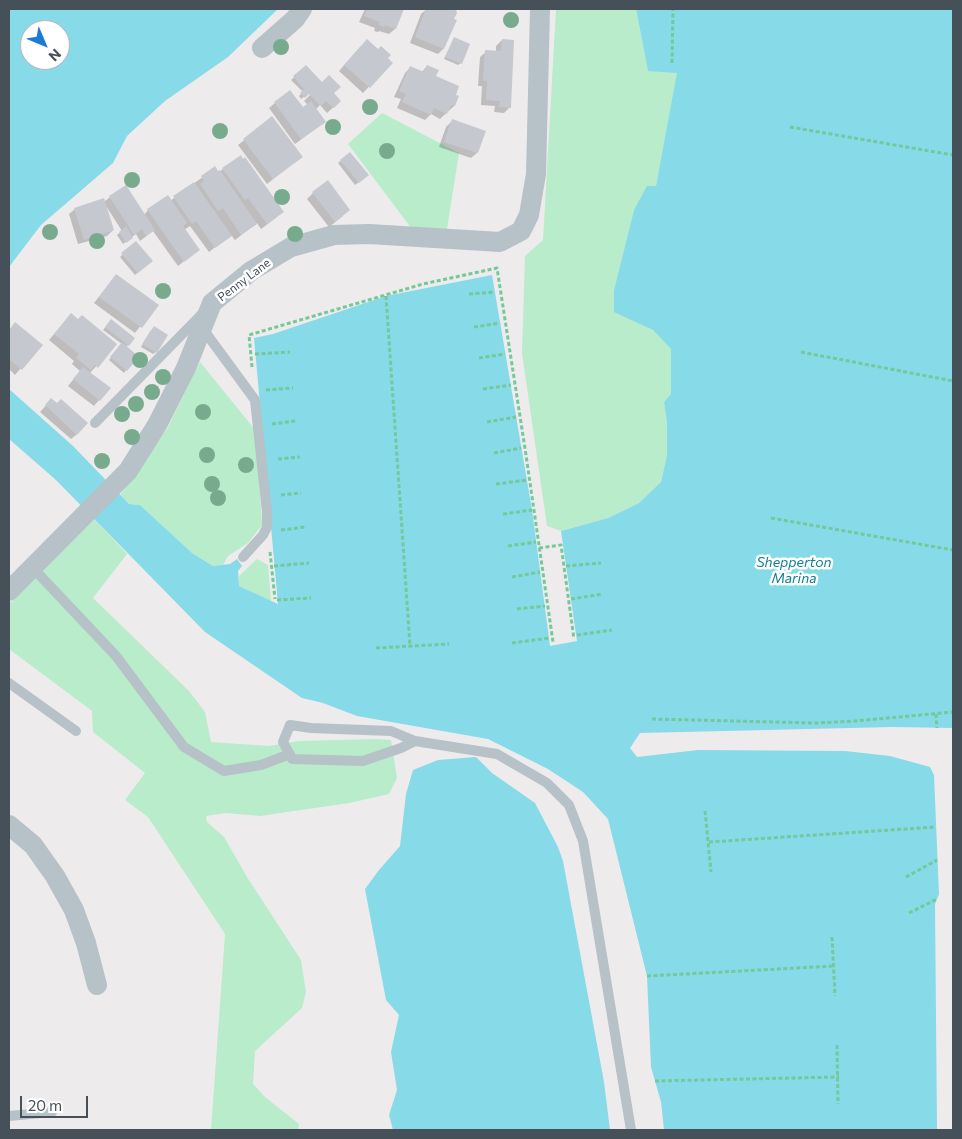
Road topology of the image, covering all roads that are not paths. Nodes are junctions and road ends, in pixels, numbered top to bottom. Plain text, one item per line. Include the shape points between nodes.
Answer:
1 (302, 9) edge
2 (540, 9) edge
3 (262, 48) dead end
4 (212, 304) junction
5 (203, 329) junction
6 (95, 423) dead end
7 (243, 557) dead end
8 (32, 567) junction
9 (9, 590) edge
10 (9, 683) edge
11 (76, 731) dead end
12 (415, 741) junction
13 (290, 754) junction
14 (9, 825) edge
15 (97, 985) dead end
16 (52, 1112) dead end
17 (9, 1116) edge
18 (631, 1130) edge

1 - 3 street
2 - 4 street, Penny Lane via 536,174 529,215 521,231 500,242 334,235 291,247 251,271
4 - 5 street, Penny Lane
4 - 6 lane
5 - 7 lane via 257,395 267,527
5 - 8 street, Penny Lane via 157,425 128,471
8 - 9 street, Penny Lane
8 - 13 lane via 116,656 184,747 224,770 261,765
10 - 11 lane
12 - 13 lane via 364,761 292,759
12 - 13 lane via 391,731 290,725 283,742
12 - 18 lane via 497,754 547,783 569,805 583,841
14 - 15 street via 33,845 74,910
16 - 17 lane

